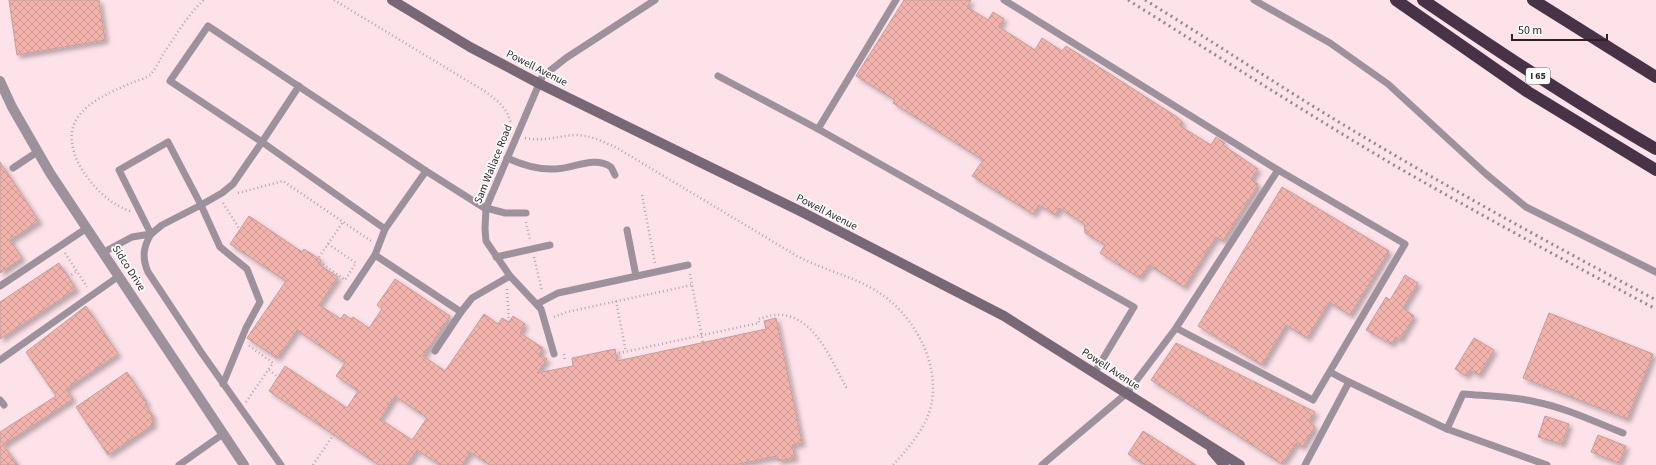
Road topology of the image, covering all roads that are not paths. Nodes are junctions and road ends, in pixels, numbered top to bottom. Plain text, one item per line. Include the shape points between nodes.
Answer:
1 (392, 0) edge
2 (655, 0) edge
3 (896, 0) edge
4 (1004, 0) edge
5 (1254, 0) edge
6 (1396, 0) edge
7 (1423, 0) edge
8 (1533, 0) edge
9 (718, 76) dead end
10 (1654, 76) edge
11 (0, 82) edge
12 (538, 83) junction
13 (299, 86) junction
14 (818, 129) junction
15 (262, 142) junction
16 (1656, 149) edge
17 (37, 152) junction
18 (507, 158) junction
19 (13, 168) dead end
20 (1278, 170) junction
21 (1656, 170) edge
22 (426, 171) junction
23 (615, 175) dead end
24 (201, 204) junction
25 (486, 208) junction
26 (525, 213) road end
27 (87, 228) junction
28 (385, 229) junction
29 (627, 230) dead end
30 (151, 234) junction
31 (550, 245) dead end
32 (104, 252) junction
33 (374, 255) junction
34 (496, 257) junction
35 (688, 265) road end
36 (1656, 272) edge
37 (119, 276) junction
38 (508, 276) junction
39 (636, 276) junction
40 (0, 286) edge
41 (347, 297) dead end
42 (537, 304) junction
43 (461, 312) junction
44 (1176, 328) junction
45 (435, 351) dead end
46 (554, 354) dead end
47 (0, 360) edge
48 (1095, 372) junction
49 (1330, 372) junction
50 (1349, 382) junction
51 (223, 384) junction
52 (1127, 393) junction
53 (1447, 428) junction
54 (1623, 433) dead end
55 (223, 434) junction
56 (1206, 443) junction
57 (179, 465) edge
58 (244, 465) edge
59 (281, 465) edge
60 (1042, 465) edge
61 (1224, 465) edge
62 (1240, 465) edge
63 (1305, 465) edge
64 (1547, 465) edge

1 - 12 main road, Powell Avenue via 470,47
2 - 12 lane via 566,58 545,74
3 - 14 lane
4 - 20 lane
5 - 36 lane via 1330,43 1388,84 1491,180 1526,207
6 - 21 highway via 1528,92
7 - 16 highway, I 65 via 1616,126
8 - 10 highway
9 - 14 lane
11 - 17 street, Sidco Drive
12 - 18 lane, Sam Wallace Road
12 - 48 main road, Powell Avenue via 940,282 1004,316
13 - 15 lane
13 - 15 lane via 208,26 170,81
13 - 22 lane
14 - 48 lane via 1134,307
15 - 24 lane via 233,184
15 - 28 lane
17 - 19 lane
17 - 27 street, Sidco Drive
18 - 23 lane via 547,169 598,161 611,167
18 - 25 lane, Sam Wallace Road
20 - 44 lane
20 - 49 lane via 1405,244
22 - 25 lane
22 - 28 lane
24 - 30 lane via 162,225
24 - 30 lane via 168,142 119,170
24 - 51 lane via 220,247 247,269 260,302
25 - 26 lane via 505,213
25 - 34 lane, Sam Wallace Road via 486,241
27 - 32 street, Sidco Drive
27 - 40 lane
28 - 33 lane
29 - 39 lane
30 - 32 lane via 132,237
30 - 51 lane via 144,253 144,264
31 - 34 lane
32 - 37 street, Sidco Drive
33 - 41 lane
33 - 43 lane
34 - 38 lane, Sam Wallace Road
35 - 39 lane
37 - 47 lane
37 - 55 street, Sidco Drive
38 - 42 lane, Sam Wallace Road
38 - 43 lane via 472,298
39 - 42 lane via 558,293
42 - 46 lane, Sam Wallace Road via 544,314
43 - 45 lane
44 - 49 lane via 1313,400
44 - 52 lane
48 - 52 main road, Powell Avenue
49 - 50 lane
50 - 53 lane
50 - 63 lane
51 - 59 lane
52 - 56 main road, Powell Avenue
52 - 60 lane
53 - 54 lane via 1463,394 1536,402 1569,411
53 - 64 lane
55 - 57 lane
55 - 58 street, Sidco Drive
56 - 61 main road
56 - 62 main road, Powell Avenue

